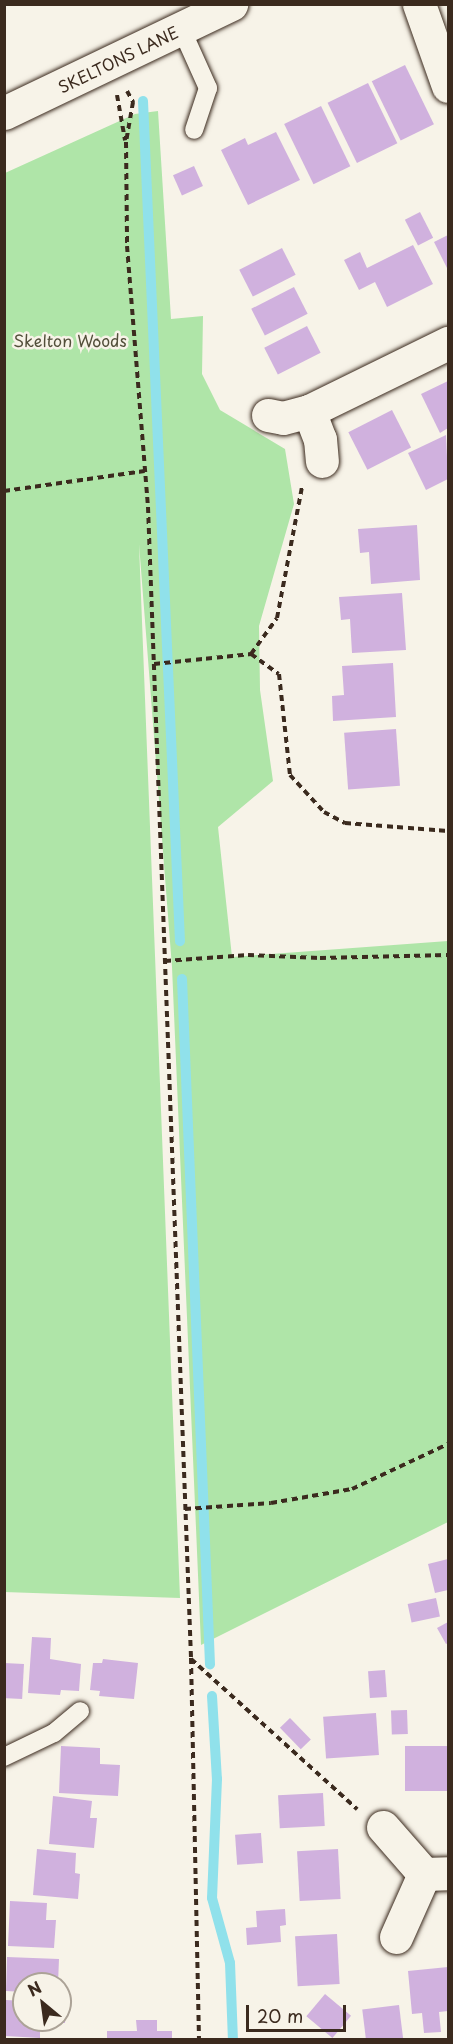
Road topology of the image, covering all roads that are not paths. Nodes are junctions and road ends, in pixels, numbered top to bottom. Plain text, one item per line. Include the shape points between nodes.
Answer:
1 (231, 4) edge
2 (419, 4) edge
3 (181, 28) junction
4 (448, 86) edge
5 (4, 114) edge
6 (194, 130) dead end
7 (448, 343) edge
8 (309, 411) junction
9 (268, 416) dead end
10 (322, 461) road end
11 (80, 1711) dead end
12 (4, 1757) edge
13 (383, 1827) road end
14 (436, 1873) edge
15 (396, 1937) dead end

1 - 3 street, SKELTONS LANE
2 - 4 street
3 - 5 street, SKELTONS LANE
3 - 6 lane via 208,88
7 - 8 street
8 - 9 street via 283,418
8 - 10 street
11 - 12 lane via 54,1733
13 - 14 street
14 - 15 street

